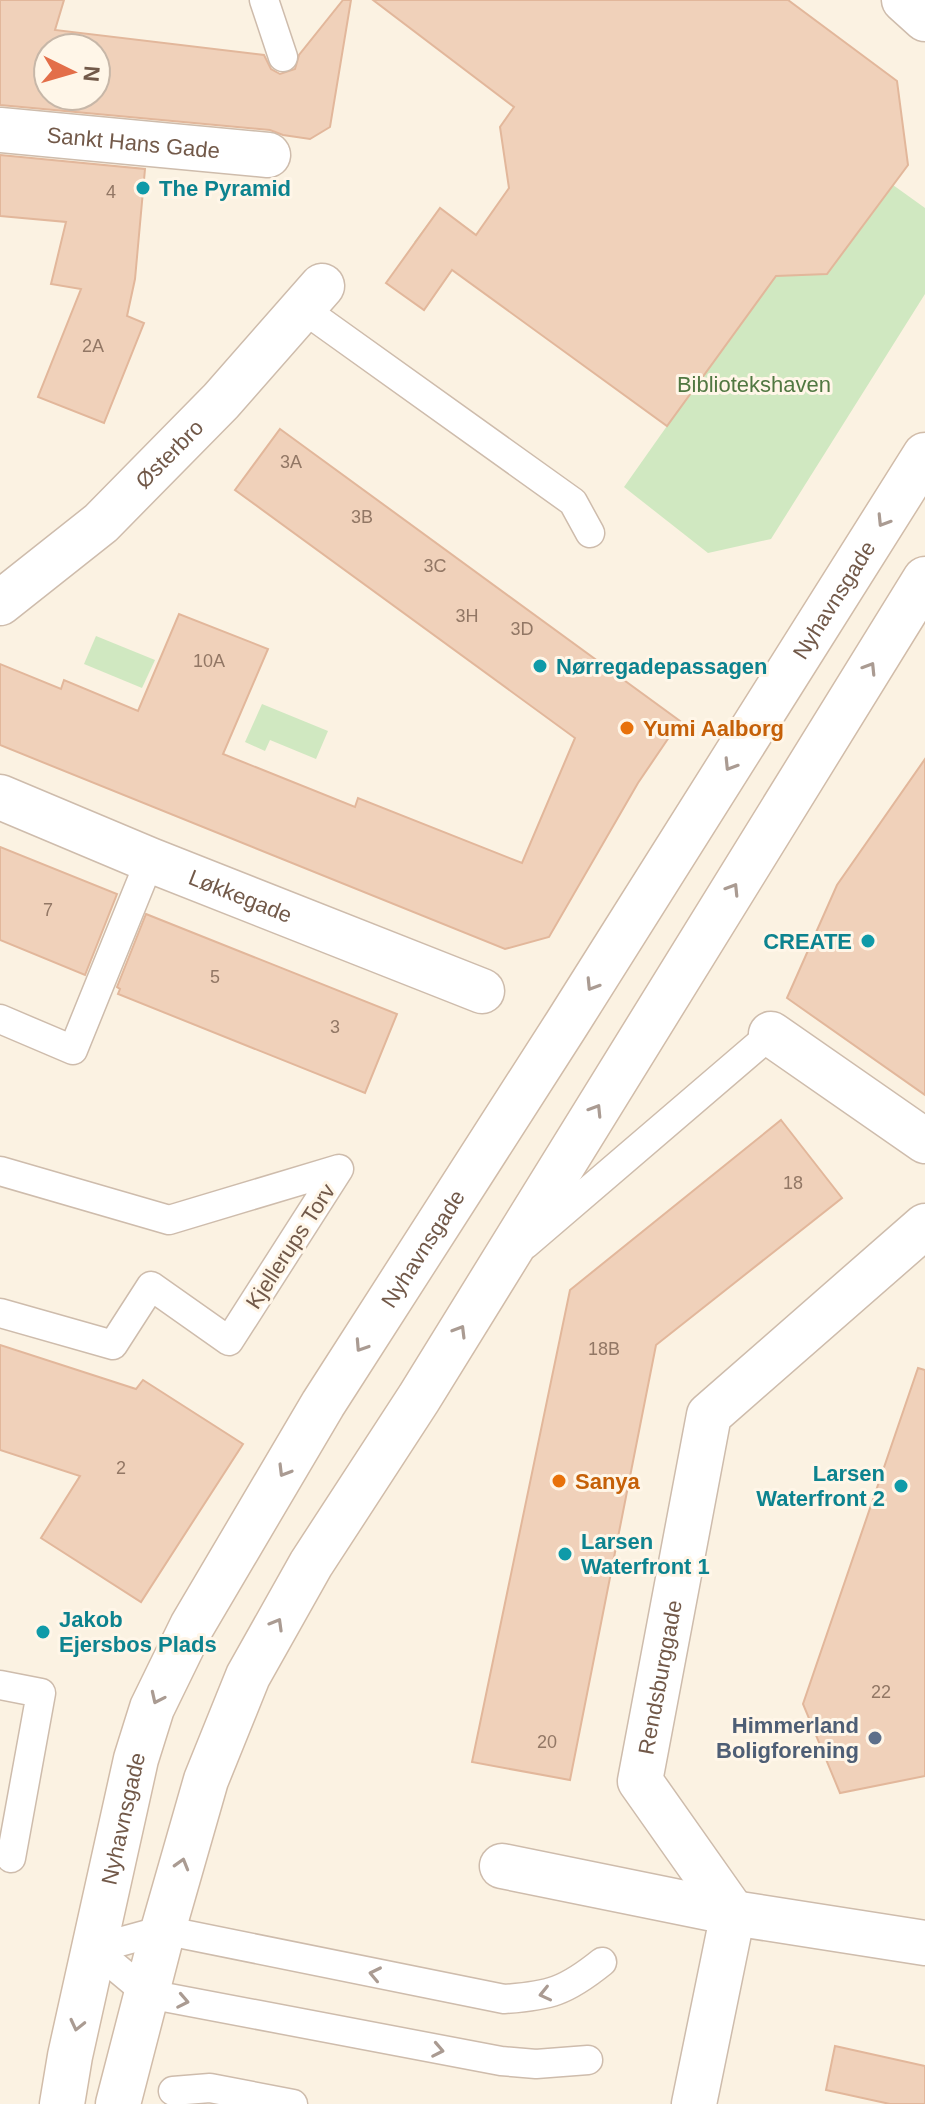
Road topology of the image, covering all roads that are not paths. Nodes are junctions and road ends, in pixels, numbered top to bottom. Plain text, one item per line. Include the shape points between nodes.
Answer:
1 (264, 0) edge
2 (283, 57) dead end
3 (0, 130) edge
4 (270, 144) dead end
5 (312, 297) joint
6 (925, 455) edge
7 (590, 533) dead end
8 (925, 579) edge
9 (0, 603) edge
10 (0, 797) edge
11 (150, 860) junction
12 (482, 991) dead end
13 (0, 1019) edge
14 (771, 1034) joint
15 (925, 1141) edge
16 (0, 1171) edge
17 (925, 1226) edge
18 (498, 1268) junction
19 (0, 1313) edge
20 (0, 1685) edge
21 (11, 1858) dead end
22 (502, 1866) dead end
23 (733, 1913) junction
24 (163, 1930) junction
25 (925, 1943) edge
26 (94, 1949) junction
27 (602, 1962) dead end
28 (148, 1994) junction
29 (588, 2060) dead end
30 (173, 2091) dead end
31 (62, 2104) edge
32 (118, 2104) edge
33 (293, 2104) edge
34 (694, 2104) edge

1 - 2 lane
3 - 4 main road, Sankt Hans Gade
5 - 7 lane via 573,502
5 - 9 main road, Østerbro via 221,401 101,523
6 -> 26 main road, Nyhavnsgade via 323,1404 192,1626 152,1708 136,1759
18 -> 8 main road
10 - 11 main road, Løkkegade
11 - 12 main road, Løkkegade
11 - 13 lane via 73,1050
14 - 15 main road
14 - 18 lane
16 - 19 lane, Kjellerups Torv via 169,1220 339,1169 229,1341 151,1286 113,1345
17 - 23 main road, Rendsburggade via 709,1415 640,1781
24 -> 18 main road via 206,1780 248,1676 311,1564
20 - 21 lane via 41,1693
22 - 23 main road
23 - 25 main road
23 - 34 main road
24 - 26 lane
27 -> 24 lane via 556,1992 504,1999
24 - 28 main road
26 - 28 lane
26 -> 31 main road, Nyhavnsgade
28 -> 29 lane via 501,2061
28 - 32 main road
30 - 33 lane via 210,2088

